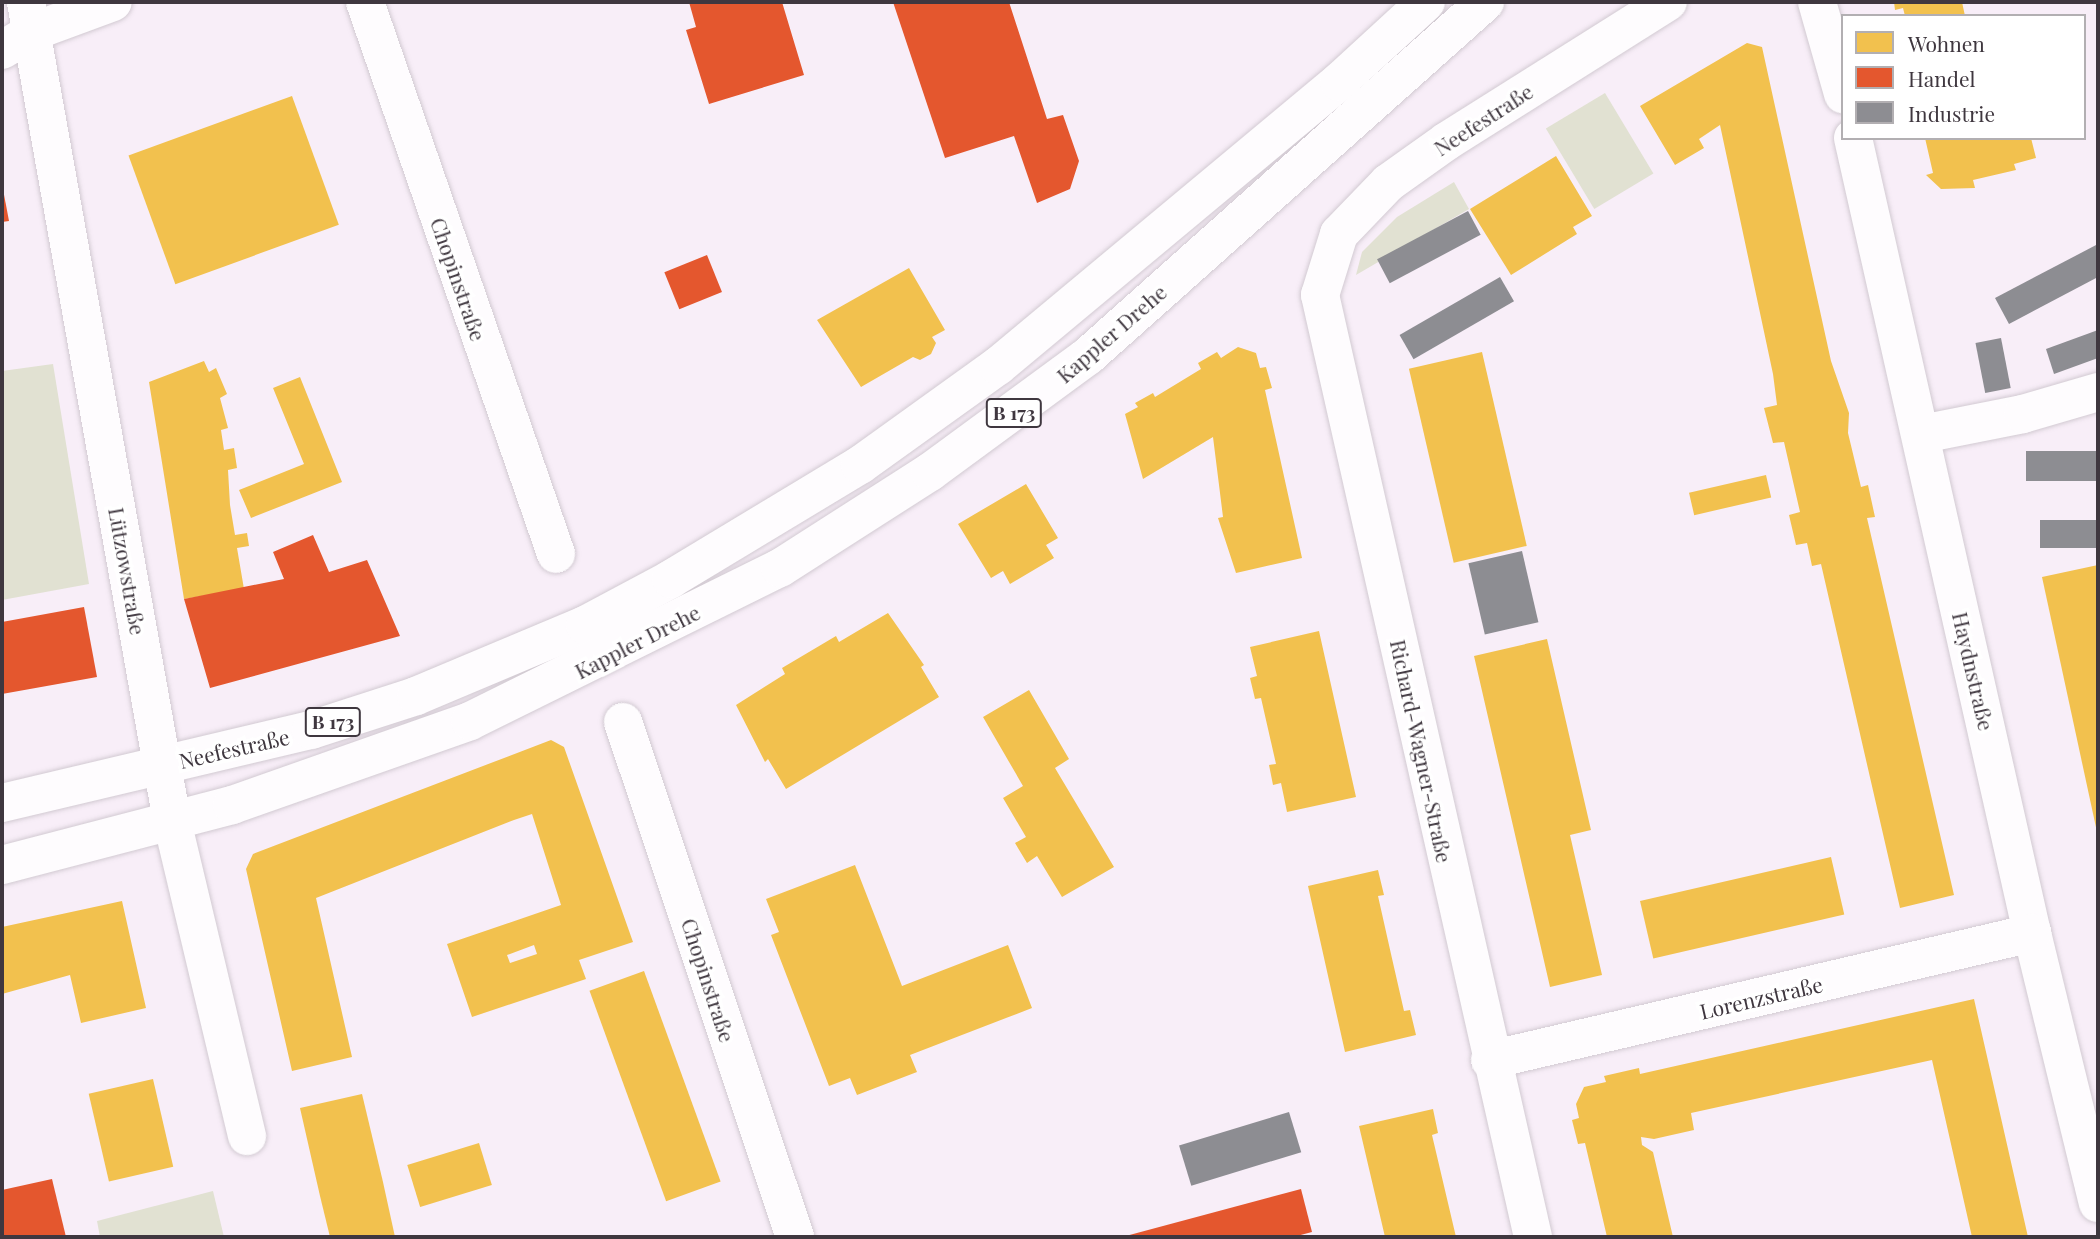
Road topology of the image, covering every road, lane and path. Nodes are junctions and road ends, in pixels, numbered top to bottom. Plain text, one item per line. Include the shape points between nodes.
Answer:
1 (113, 2) edge
2 (365, 2) edge
3 (1426, 2) edge
4 (1485, 2) edge
5 (1668, 2) edge
6 (1817, 2) edge
7 (20, 28) edge
8 (1841, 87) edge
9 (1853, 140) edge
10 (1326, 265) joint
11 (2098, 392) edge
12 (1922, 434) junction
13 (555, 554) dead end
14 (500, 663) joint
15 (623, 722) dead end
16 (161, 765) junction
17 (2, 803) edge
18 (172, 821) junction
19 (2, 865) edge
20 (2032, 933) junction
21 (1490, 1060) junction
22 (247, 1136) dead end
23 (2098, 1203) edge
24 (795, 1237) edge
25 (1533, 1237) edge

1 - 7 street
2 - 13 street, Chopinstraße
3 - 14 street, Kappler Drehe / B 173 via 1339,82 1101,282 939,410 860,465 683,572 585,625
4 - 18 street, Kappler Drehe / B 173 via 1088,356 1027,404 780,568 470,721 329,774
5 - 10 street, Neefestraße via 1388,183 1339,234
6 - 8 street
7 - 16 street, Lützowstraße
9 - 12 street, Haydnstraße
10 - 21 street, Richard-Wagner-Straße via 1320,295
11 - 12 street via 2023,414
12 - 20 street, Haydnstraße
14 - 16 street, Neefestraße / B 173 via 311,730
15 - 24 street, Chopinstraße
16 - 17 street, Neefestraße / B 173
16 - 18 street, Lützowstraße
18 - 19 street, B 173
18 - 22 street, Lützowstraße
20 - 21 street, Lorenzstraße
20 - 23 street, Haydnstraße
21 - 25 street, Richard-Wagner-Straße

